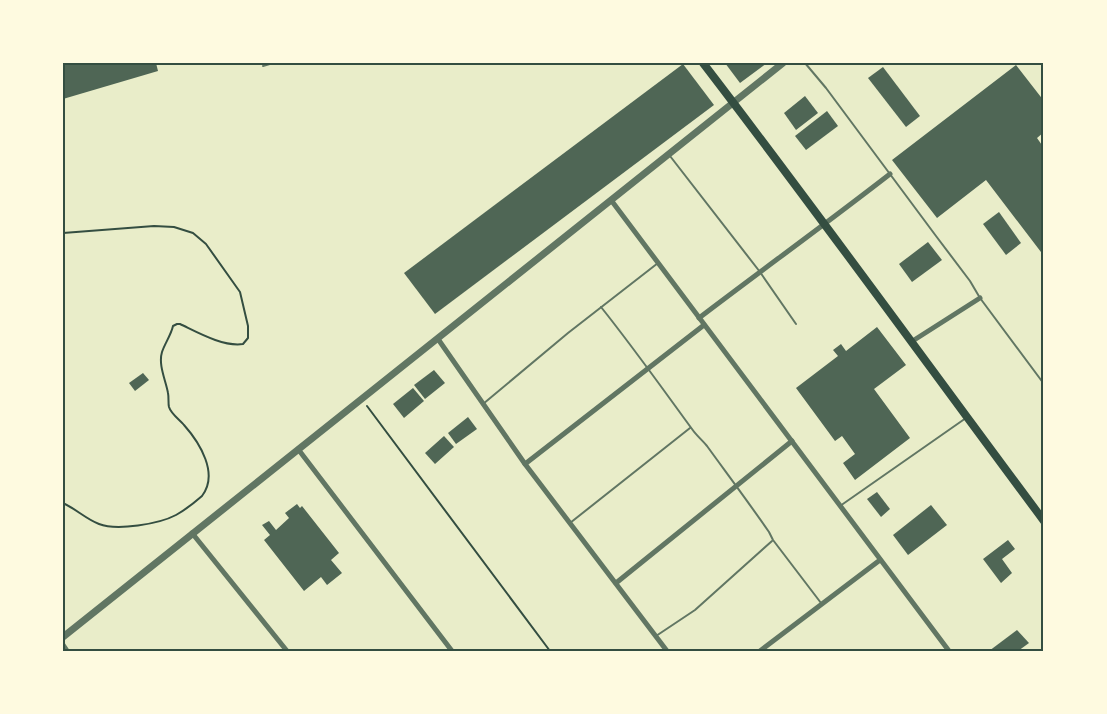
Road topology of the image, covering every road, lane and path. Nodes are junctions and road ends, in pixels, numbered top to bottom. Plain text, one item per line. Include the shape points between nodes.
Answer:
1 (273, 63) edge
2 (704, 63) edge
3 (783, 63) edge
4 (805, 63) edge
5 (263, 66) dead end
6 (733, 102) junction
7 (668, 154) junction
8 (890, 174) junction
9 (611, 200) junction
10 (825, 224) junction
11 (63, 233) edge
12 (658, 263) junction
13 (760, 272) junction
14 (980, 298) junction
15 (601, 307) junction
16 (699, 318) junction
17 (796, 324) dead end
18 (704, 325) junction
19 (438, 339) junction
20 (911, 342) junction
21 (648, 368) junction
22 (1044, 384) edge
23 (362, 399) junction
24 (483, 404) junction
25 (967, 417) junction
26 (691, 428) junction
27 (792, 441) junction
28 (298, 449) junction
29 (525, 464) junction
30 (736, 486) junction
31 (63, 503) edge
32 (840, 506) junction
33 (1044, 521) edge
34 (570, 523) junction
35 (192, 533) junction
36 (773, 540) junction
37 (880, 560) junction
38 (616, 584) junction
39 (822, 604) junction
40 (656, 636) junction
41 (63, 637) edge
42 (63, 645) edge
43 (67, 651) edge
44 (287, 651) edge
45 (452, 651) edge
46 (550, 651) edge
47 (667, 651) edge
48 (760, 651) edge
49 (949, 651) edge

1 - 5 lane
2 - 6 main road
3 - 6 street
4 - 8 lane
6 - 7 street
6 - 10 main road
7 - 9 street
7 - 13 lane
8 - 10 street
8 - 14 lane
9 - 12 street
9 - 19 street
10 - 13 street
10 - 20 main road
11 - 31 path via 154,226 193,233 206,244 240,292 248,338 235,345 177,324 162,352 170,408 197,441 207,463 209,480 202,496 170,518 127,527 97,523
12 - 15 lane
12 - 16 street
13 - 16 street
13 - 17 lane
14 - 20 street
14 - 22 lane
15 - 21 lane
15 - 24 lane
16 - 18 street
18 - 21 street
18 - 27 street
19 - 23 street
19 - 24 street
20 - 25 main road
21 - 26 lane
21 - 29 street
23 - 28 street
23 - 46 path
24 - 29 street
25 - 32 lane
25 - 33 main road
26 - 30 lane
26 - 34 lane
27 - 30 street
27 - 32 street
28 - 35 street
28 - 45 street
29 - 34 street
30 - 36 lane
30 - 38 street
32 - 37 street
34 - 38 street
35 - 41 street
35 - 44 street
36 - 39 lane
36 - 40 lane via 695,610
37 - 39 street
37 - 49 street
38 - 40 street
39 - 48 street
40 - 47 street
42 - 43 street

